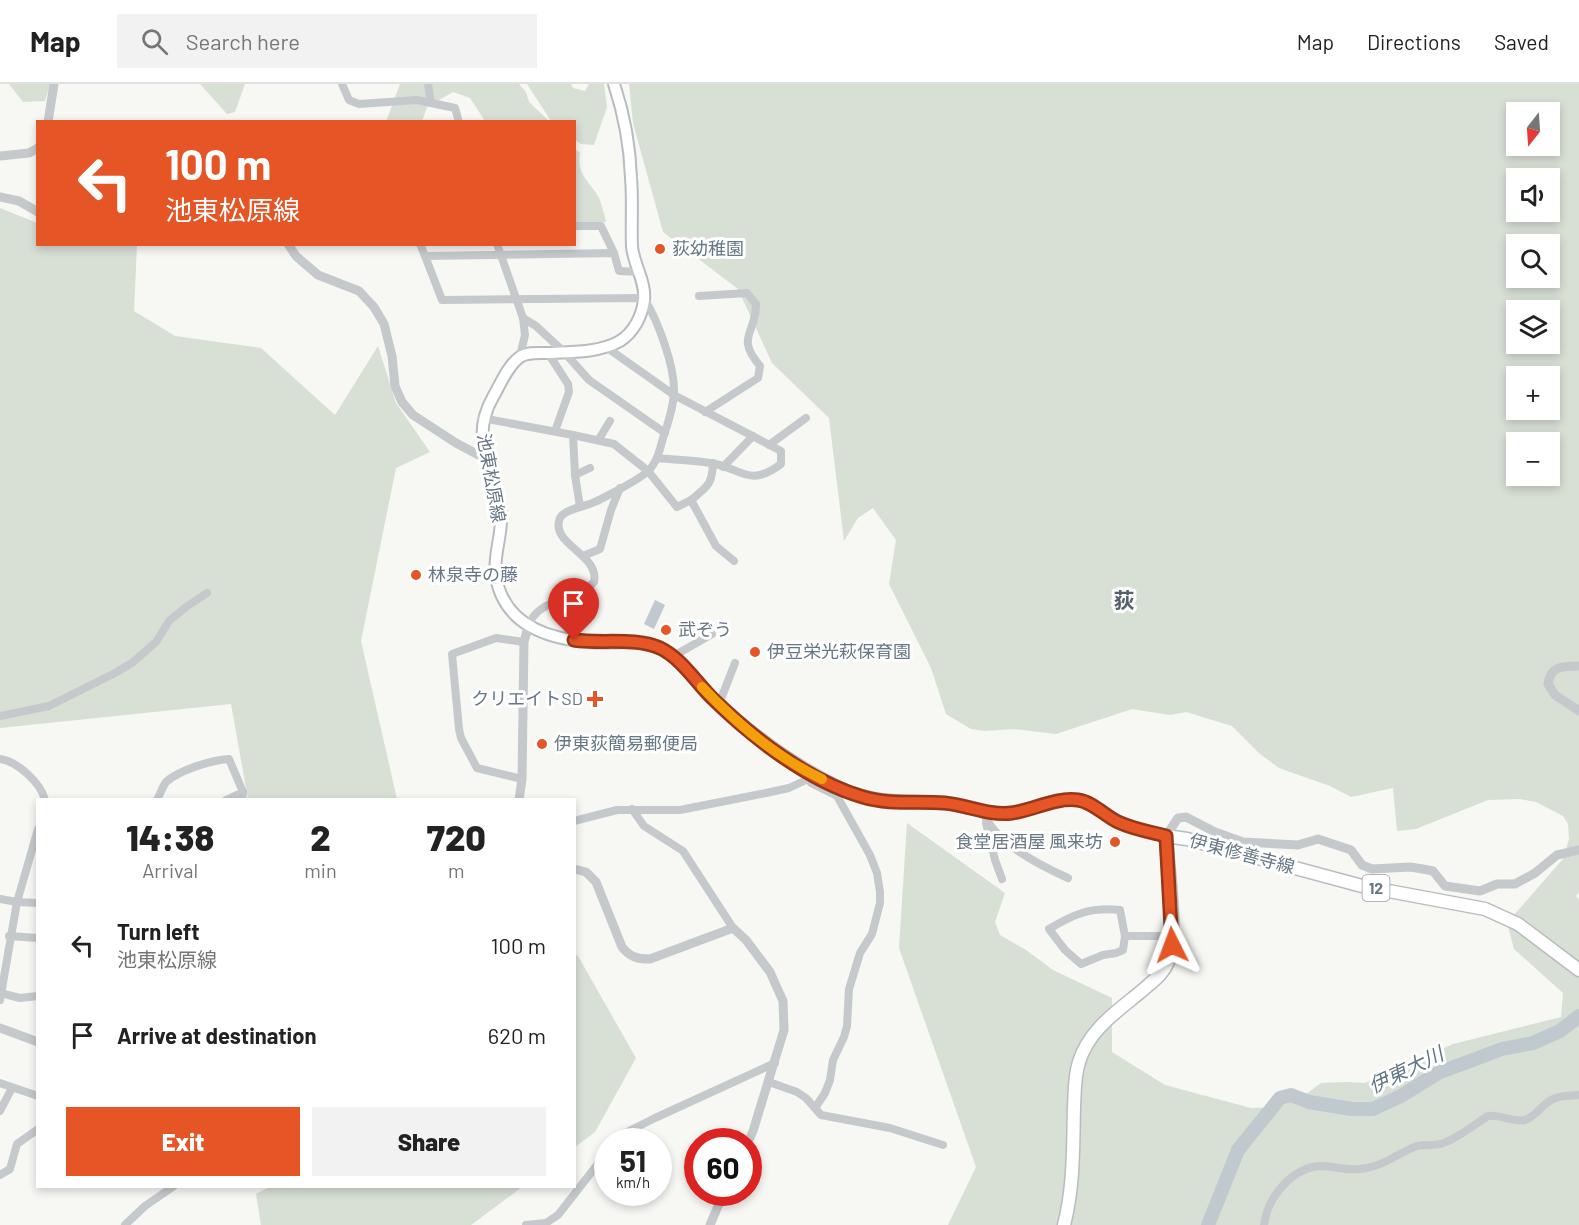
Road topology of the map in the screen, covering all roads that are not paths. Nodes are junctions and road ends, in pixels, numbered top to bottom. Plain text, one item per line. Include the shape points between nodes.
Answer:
1 (54, 84) edge
2 (342, 84) edge
3 (428, 84) edge
4 (614, 84) edge
5 (431, 103) junction
6 (48, 120) edge
7 (458, 120) edge
8 (36, 149) edge
9 (0, 156) edge
10 (0, 197) edge
11 (36, 211) edge
12 (576, 226) edge
13 (289, 246) edge
14 (421, 246) edge
15 (498, 246) edge
16 (559, 246) edge
17 (614, 253) junction
18 (501, 254) junction
19 (559, 254) junction
20 (425, 256) junction
21 (639, 272) junction
22 (699, 296) dead end
23 (515, 298) junction
24 (645, 298) junction
25 (523, 318) junction
26 (606, 347) junction
27 (564, 352) junction
28 (548, 353) junction
29 (520, 356) junction
30 (674, 395) junction
31 (705, 411) junction
32 (806, 417) dead end
33 (482, 418) junction
34 (610, 421) dead end
35 (555, 431) junction
36 (665, 433) junction
37 (573, 435) junction
38 (753, 436) junction
39 (598, 440) junction
40 (769, 445) junction
41 (657, 458) junction
42 (486, 459) junction
43 (713, 463) junction
44 (723, 467) junction
45 (590, 468) dead end
46 (648, 471) junction
47 (575, 475) junction
48 (620, 488) junction
49 (691, 500) junction
50 (580, 507) junction
51 (583, 556) junction
52 (734, 561) dead end
53 (207, 592) dead end
54 (528, 627) junction
55 (712, 633) dead end
56 (524, 642) junction
57 (672, 657) junction
58 (735, 663) dead end
59 (1579, 666) edge
60 (719, 704) junction
61 (1579, 711) edge
62 (0, 717) edge
63 (0, 759) edge
64 (810, 773) junction
65 (522, 779) junction
66 (243, 796) edge
67 (44, 798) edge
68 (159, 798) edge
69 (519, 798) edge
70 (632, 809) junction
71 (984, 816) junction
72 (576, 820) edge
73 (1166, 836) junction
74 (1579, 850) edge
75 (34, 857) edge
76 (576, 870) edge
77 (1068, 878) dead end
78 (1002, 879) dead end
79 (0, 899) edge
80 (16, 902) junction
81 (36, 903) edge
82 (733, 928) junction
83 (9, 936) junction
84 (1125, 936) junction
85 (1172, 936) junction
86 (36, 938) edge
87 (1576, 968) edge
88 (0, 996) edge
89 (36, 996) edge
90 (0, 1028) edge
91 (36, 1041) edge
92 (775, 1063) junction
93 (769, 1082) junction
94 (0, 1083) edge
95 (12, 1088) junction
96 (36, 1095) edge
97 (1579, 1095) edge
98 (815, 1108) junction
99 (0, 1111) edge
100 (635, 1128) edge
101 (754, 1128) edge
102 (36, 1130) edge
103 (944, 1145) dead end
104 (594, 1169) edge
105 (0, 1175) edge
106 (171, 1188) edge
107 (718, 1206) edge
108 (125, 1225) edge
109 (526, 1225) edge
110 (536, 1225) edge
111 (711, 1225) edge
112 (1064, 1225) edge
113 (1264, 1225) edge

1 - 6 street
2 - 5 street via 349,100 359,104 417,100
3 - 5 street
4 - 21 main road via 629,151 633,249
5 - 7 street via 455,108
8 - 9 street
10 - 11 street via 19,201
12 - 17 street via 601,226
13 - 42 street via 318,276 359,291 374,307 384,324 395,386 413,415
14 - 20 street
15 - 18 street
16 - 19 street
17 - 19 street
17 - 21 street via 619,272
18 - 19 street
18 - 20 street
18 - 23 street
20 - 23 street via 442,300
21 - 24 main road
22 - 31 street via 747,293 756,304 756,318 747,342 749,353 760,366 758,378
23 - 24 street
23 - 25 street
24 - 26 main road via 636,325 622,340
24 - 30 street via 661,335
25 - 27 street
25 - 29 street via 525,335
26 - 27 main road
26 - 30 street
27 - 28 main road
27 - 36 street via 589,380
28 - 29 main road
28 - 35 street via 569,392
29 - 33 main road, 池東松原線
30 - 31 street
30 - 36 street
31 - 38 street
32 - 40 street
33 - 35 street
33 - 42 main road, 池東松原線
34 - 39 street
35 - 37 street
36 - 41 street
37 - 39 street
37 - 47 street
38 - 40 street
38 - 44 street
39 - 46 street via 614,444
40 - 44 street via 781,451 781,464 771,472 749,477
41 - 43 street
41 - 46 street
42 - 54 main road, 池東松原線 via 502,518 496,579 510,609
43 - 44 street
43 - 49 street via 712,480
45 - 47 street
46 - 48 street
46 - 49 street via 677,507
47 - 50 street
48 - 50 street
48 - 51 street via 600,549
49 - 52 street via 716,546
50 - 51 street via 563,513 559,527 566,541
51 - 54 street via 594,572 594,582 581,593 543,607
53 - 62 street via 169,621 156,642 132,663 49,706
54 - 56 street
54 - 57 main road, 池東松原線 via 558,638 636,642
55 - 57 street
56 - 65 street
56 - 65 street via 496,638 452,654 459,729 477,768
57 - 60 main road, 池東松原線
58 - 60 street
59 - 61 street via 1557,668 1548,684 1555,695
60 - 64 main road, 池東松原線 via 779,754
63 - 67 street via 8,760 34,781
64 - 70 street via 806,780 789,788 766,793 680,810
64 - 71 main road, 池東松原線 via 863,798 945,803
64 - 98 street via 811,783 837,796 859,833 877,873 880,892 872,934 860,953 849,989 844,1037 833,1060 825,1093
65 - 69 street
66 - 68 street via 229,759 217,759 166,783
70 - 72 street
70 - 82 street via 644,826 683,851
71 - 73 main road, 池東松原線 via 1060,800 1078,800 1117,822
71 - 77 street via 1003,842
71 - 78 street
73 - 74 street via 1178,818 1186,817 1243,842 1298,845 1317,839 1351,850 1362,866 1423,868 1433,871 1445,886 1479,891 1497,884 1515,884 1557,855
73 - 85 main road, 伊東修善寺線
73 - 87 main road, 伊東修善寺線 / 12 via 1362,885 1485,909 1525,928
75 - 80 street
76 - 82 street via 586,872 596,882 628,955 650,959
79 - 80 street
80 - 81 street
80 - 83 street
82 - 92 street via 770,972 783,1001 784,1030
83 - 86 street
83 - 88 street
84 - 84 street via 1124,950 1081,964 1048,929 1100,908 1120,910
84 - 85 street
85 - 112 main road, 伊東修善寺線 via 1168,961 1160,975 1097,1028 1078,1064 1071,1183
88 - 89 street
90 - 91 street
92 - 93 street
92 - 100 street
93 - 98 street via 797,1092
93 - 101 street
94 - 95 street
95 - 96 street
95 - 99 street
97 - 113 street via 1561,1096 1521,1121 1488,1116 1443,1144 1420,1145 1367,1168 1346,1171 1321,1166 1305,1170 1270,1201
98 - 103 street via 821,1114 890,1128
102 - 105 street via 17,1144 10,1169
104 - 110 street via 558,1215
106 - 108 street
107 - 111 street
109 - 110 street

